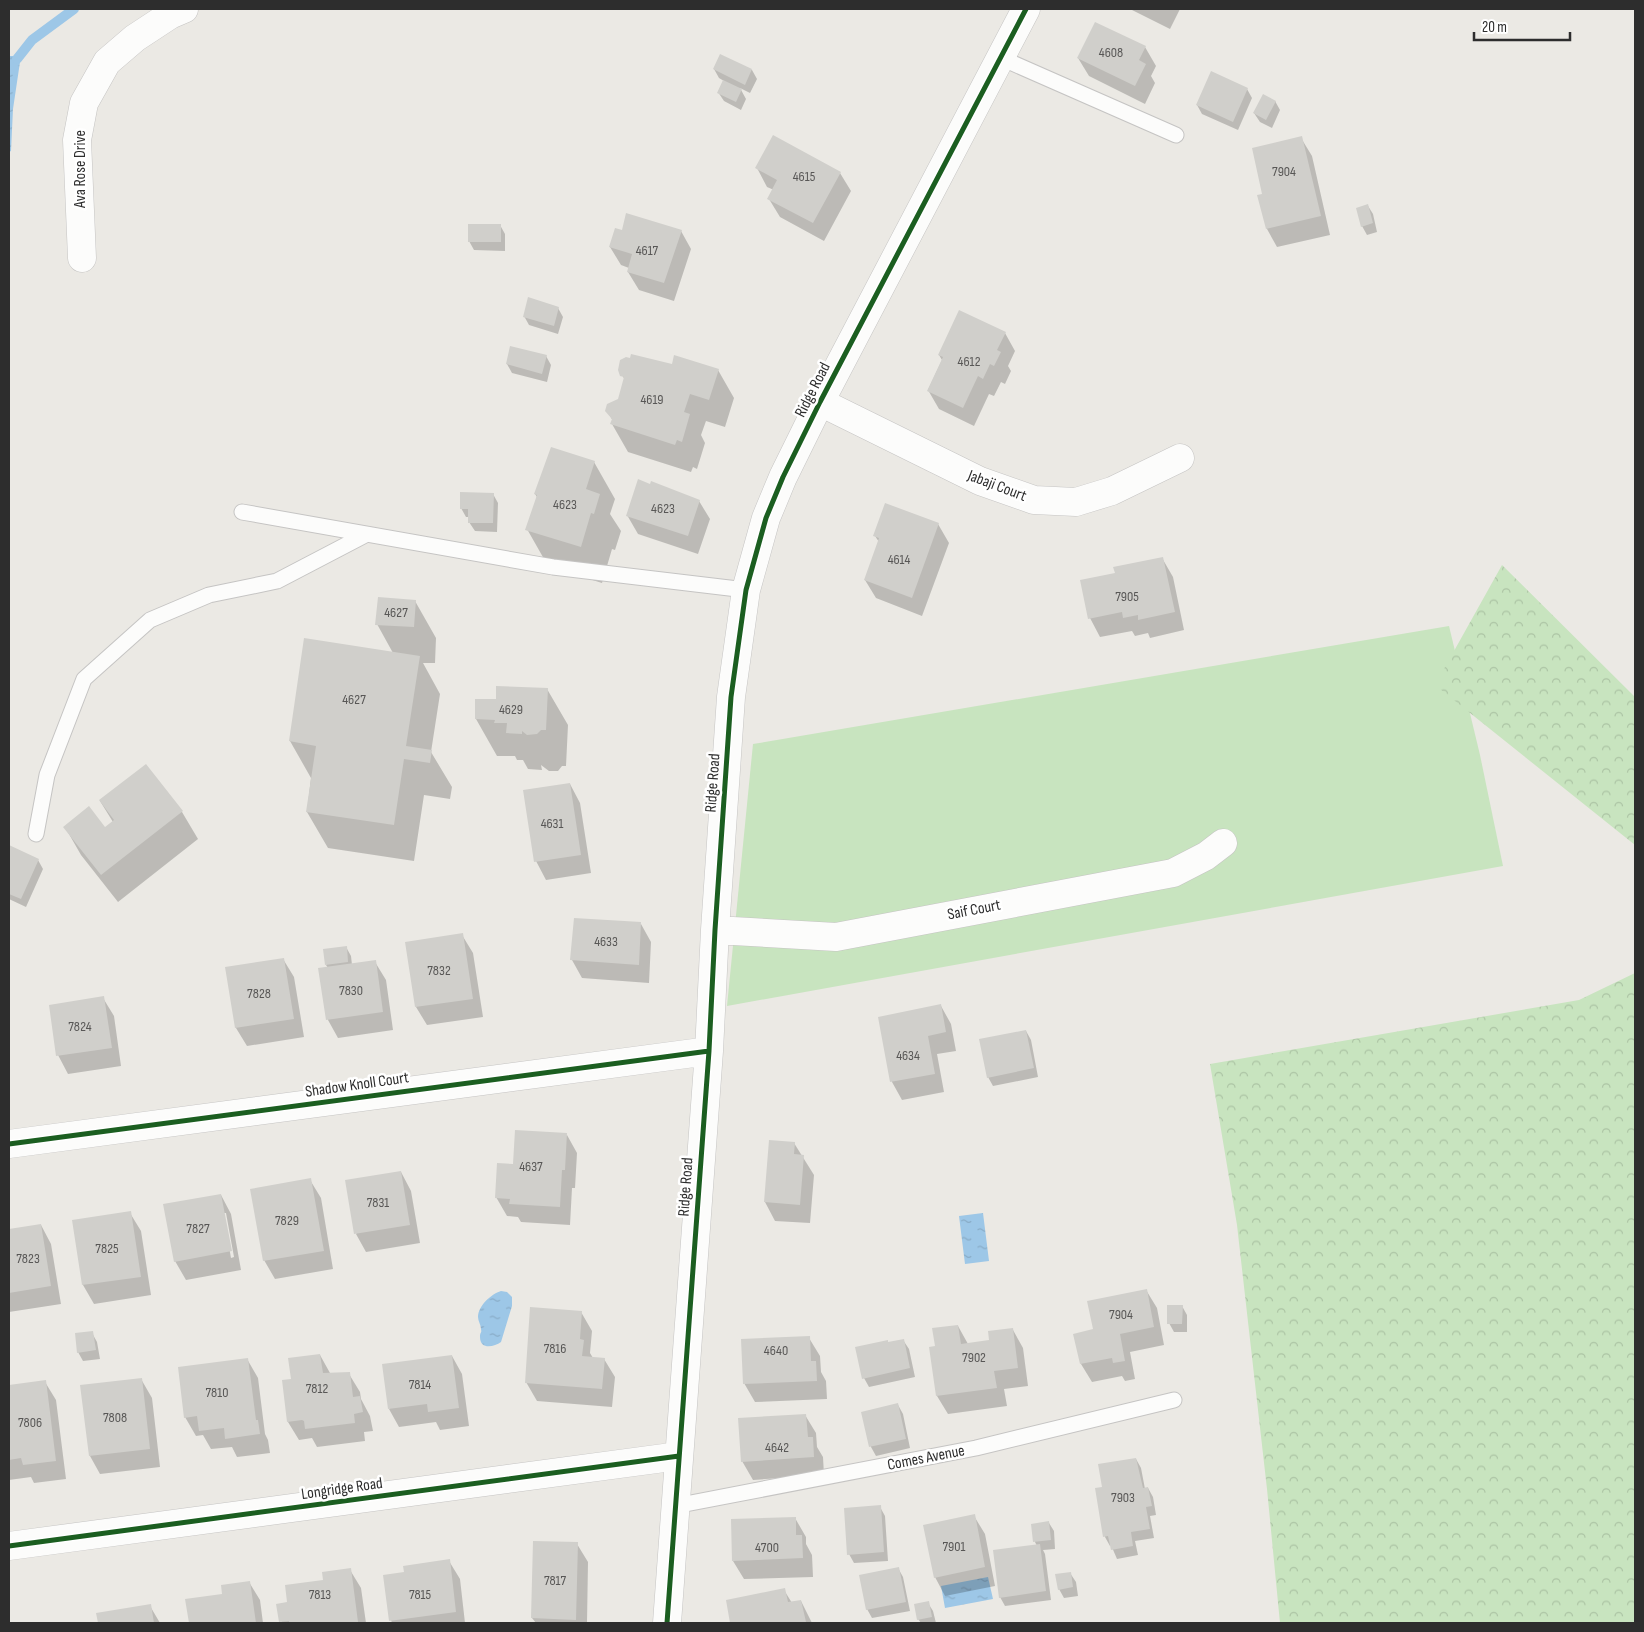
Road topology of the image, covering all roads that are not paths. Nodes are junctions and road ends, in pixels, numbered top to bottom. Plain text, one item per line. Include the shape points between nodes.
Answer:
1 (184, 9) edge
2 (1026, 9) edge
3 (1001, 58) junction
4 (1176, 135) dead end
5 (82, 258) dead end
6 (820, 402) junction
7 (1180, 458) dead end
8 (242, 512) dead end
9 (367, 534) junction
10 (746, 590) junction
11 (36, 834) dead end
12 (1223, 843) dead end
13 (715, 930) junction
14 (709, 1050) junction
15 (9, 1144) edge
16 (1174, 1400) dead end
17 (679, 1456) junction
18 (675, 1506) junction
19 (9, 1546) edge
20 (667, 1623) edge

1 - 5 street, Ava Rose Drive via 135,38 107,62 84,103 77,140
2 - 3 street, Ridge Road
3 - 4 lane
3 - 6 street, Ridge Road
6 - 7 street, Jabaji Court via 980,481 1034,500 1076,502 1112,491
6 - 10 street, Ridge Road via 766,518
8 - 9 lane
9 - 10 lane via 553,567
9 - 11 lane via 277,582 209,595 150,620 84,679 48,775
10 - 13 street, Ridge Road via 731,697
12 - 13 street, Saif Court via 1173,873 836,937
13 - 14 street, Ridge Road
14 - 15 street, Shadow Knoll Court
14 - 17 street, Ridge Road
16 - 18 lane, Comes Avenue via 976,1448
17 - 18 street, Ridge Road
17 - 19 street, Longridge Road
18 - 20 street, Ridge Road

